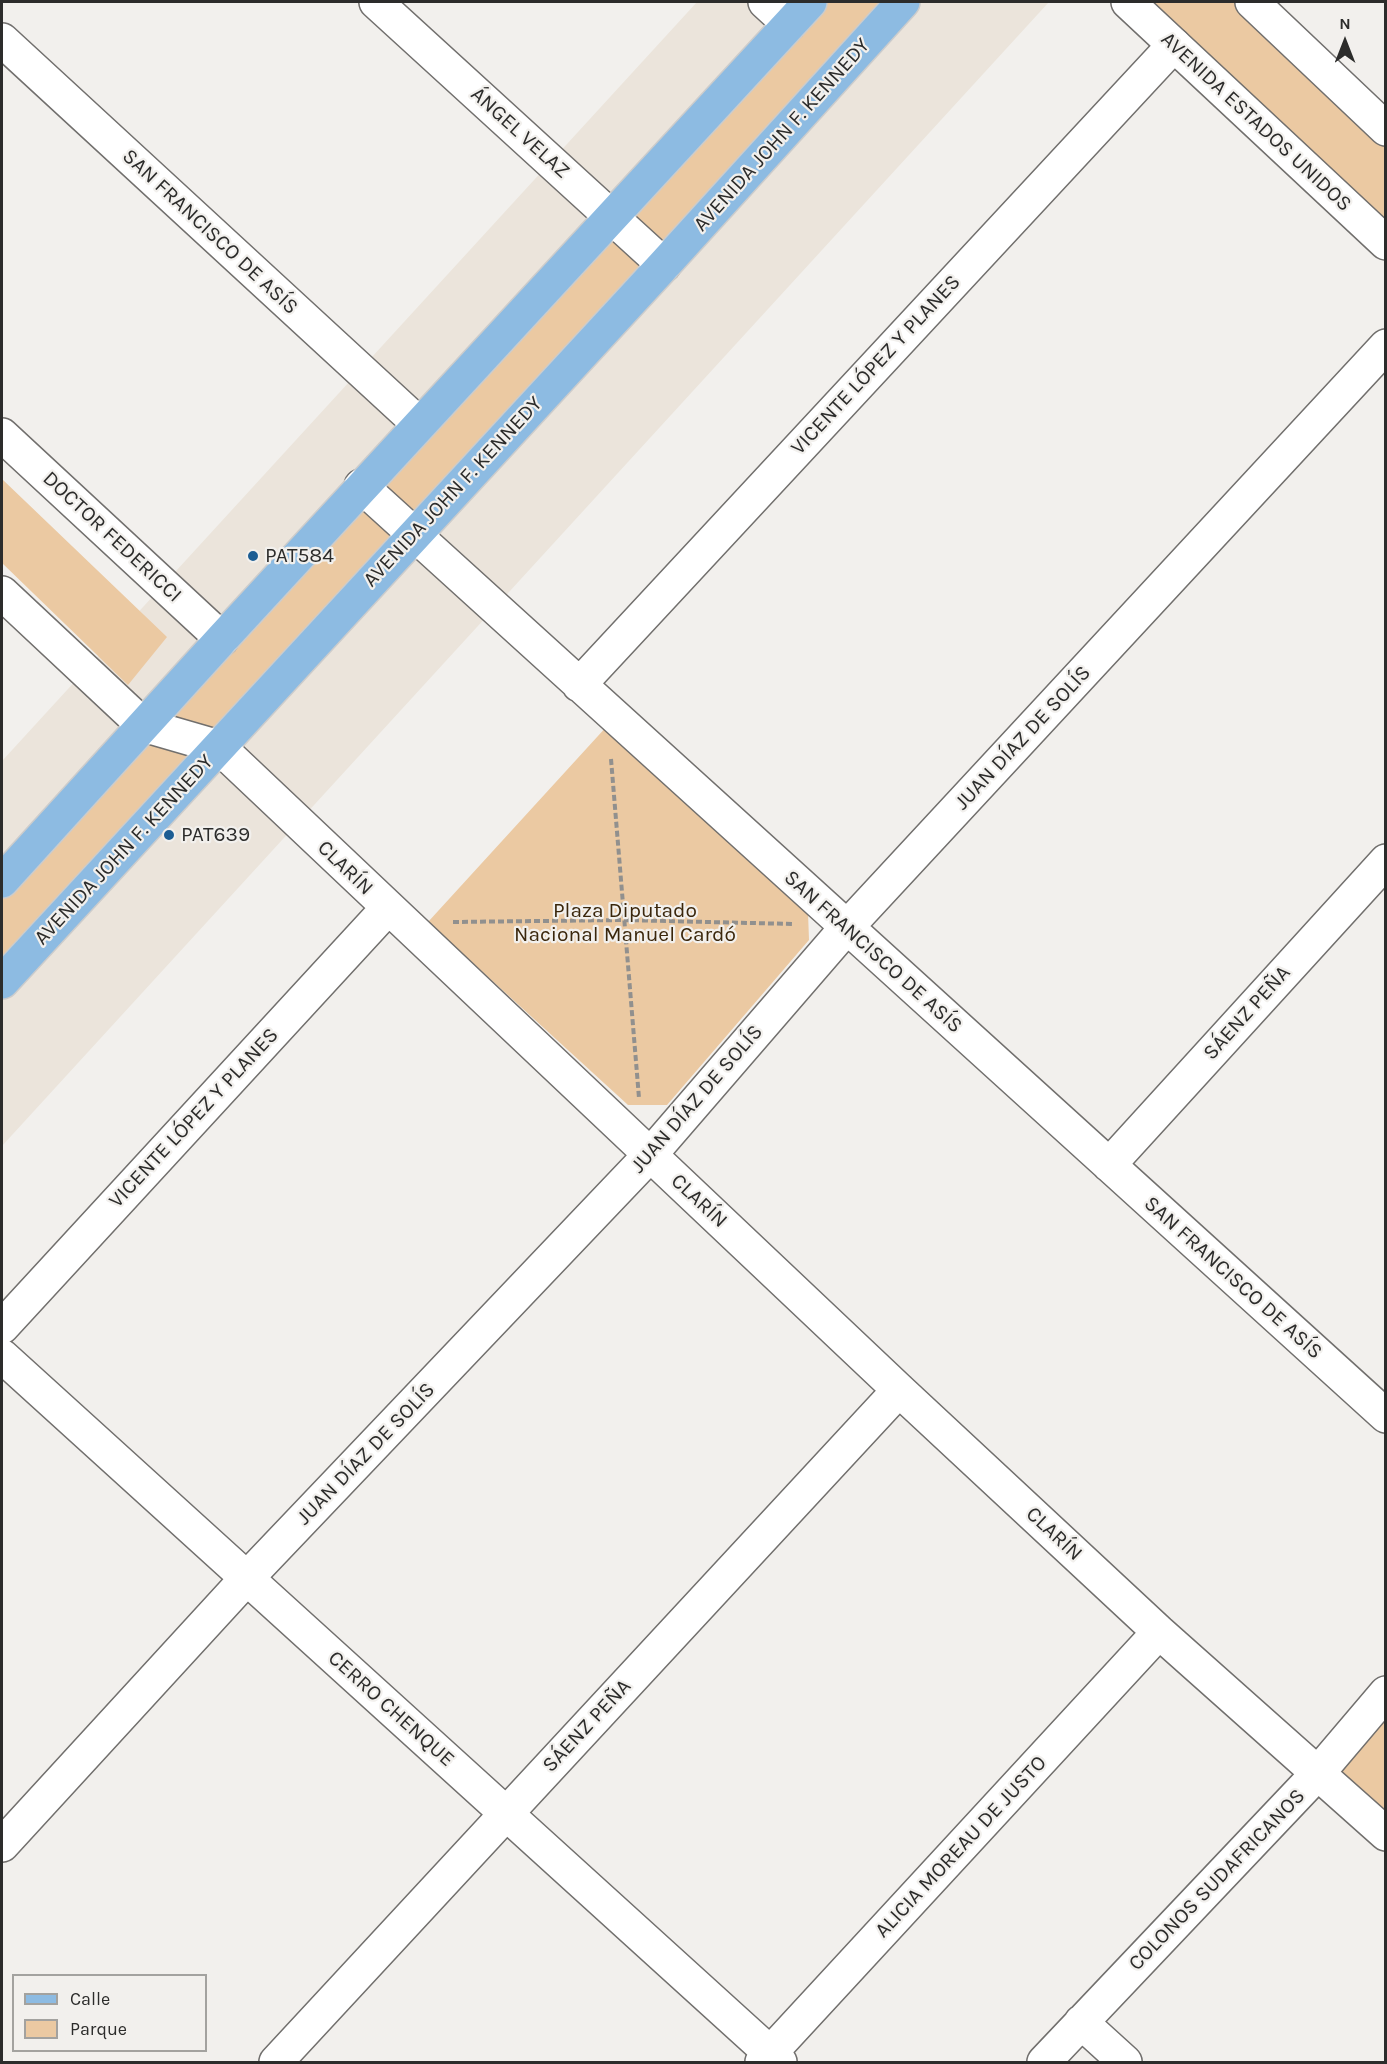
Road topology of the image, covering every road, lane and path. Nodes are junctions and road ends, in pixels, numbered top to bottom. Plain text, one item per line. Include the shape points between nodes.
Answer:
1 (376, 2) edge
2 (765, 2) edge
3 (903, 2) edge
4 (1128, 2) edge
5 (1252, 2) edge
6 (800, 13) edge
7 (2, 40) edge
8 (1174, 45) junction
9 (1386, 129) edge
10 (612, 217) junction
11 (1386, 243) edge
12 (664, 265) junction
13 (1386, 346) edge
14 (419, 424) junction
15 (2, 435) edge
16 (362, 486) junction
17 (413, 534) junction
18 (2, 593) edge
19 (222, 639) junction
20 (579, 685) junction
21 (143, 725) junction
22 (219, 747) junction
23 (610, 748) dead end
24 (1386, 861) edge
25 (2, 881) edge
26 (387, 909) junction
27 (624, 920) junction
28 (451, 922) dead end
29 (797, 924) dead end
30 (847, 927) junction
31 (2, 982) edge
32 (639, 1105) dead end
33 (650, 1155) junction
34 (1109, 1165) junction
35 (2, 1327) edge
36 (2, 1356) edge
37 (898, 1390) junction
38 (1381, 1403) edge
39 (247, 1578) junction
40 (1159, 1632) junction
41 (1382, 1704) edge
42 (1318, 1773) junction
43 (506, 1814) junction
44 (1386, 1834) edge
45 (2, 1845) edge
46 (1081, 2022) junction
47 (771, 2059) edge
48 (276, 2062) edge
49 (1044, 2062) edge
50 (1125, 2062) edge

1 - 10 street, ÁNGEL VELAZ
2 - 6 street
3 - 12 main road, AVENIDA JOHN F. KENNEDY
4 - 8 street, AVENIDA ESTADOS UNIDOS
5 - 9 street
6 - 10 main road
7 - 14 street, SAN FRANCISCO DE ASÍS
8 - 11 street, AVENIDA ESTADOS UNIDOS
8 - 20 street, VICENTE LÓPEZ Y PLANES
10 - 12 street, ÁNGEL VELAZ
10 - 14 main road
12 - 17 main road, AVENIDA JOHN F. KENNEDY
13 - 30 street, JUAN DÍAZ DE SOLÍS
14 - 16 main road
15 - 19 street, DOCTOR FEDERICCI
16 - 17 street, SAN FRANCISCO DE ASÍS
16 - 19 main road
17 - 20 street, SAN FRANCISCO DE ASÍS
17 - 22 main road, AVENIDA JOHN F. KENNEDY
18 - 21 street, CLARÍN
19 - 21 main road
20 - 30 street, SAN FRANCISCO DE ASÍS
21 - 22 street, CLARÍN
21 - 25 main road
22 - 26 street, CLARÍN
22 - 31 main road, AVENIDA JOHN F. KENNEDY
23 - 27 path
24 - 34 street, SÁENZ PEÑA
26 - 33 street, CLARÍN
26 - 35 street, VICENTE LÓPEZ Y PLANES
27 - 28 path
27 - 29 path
27 - 32 path
30 - 33 street, JUAN DÍAZ DE SOLÍS
30 - 34 street, SAN FRANCISCO DE ASÍS
33 - 37 street, CLARÍN
33 - 39 street, JUAN DÍAZ DE SOLÍS
34 - 38 street, SAN FRANCISCO DE ASÍS
36 - 39 street, CERRO CHENQUE
37 - 40 street, CLARÍN
37 - 43 street, SÁENZ PEÑA
39 - 43 street, CERRO CHENQUE
39 - 45 street, JUAN DÍAZ DE SOLÍS
40 - 42 street, CLARÍN
40 - 47 street, ALICIA MOREAU DE JUSTO
41 - 42 street, COLONOS SUDAFRICANOS
42 - 44 street, CLARÍN
42 - 46 street, COLONOS SUDAFRICANOS
43 - 47 street, CERRO CHENQUE
43 - 48 street, SÁENZ PEÑA
46 - 49 street, COLONOS SUDAFRICANOS
46 - 50 street

